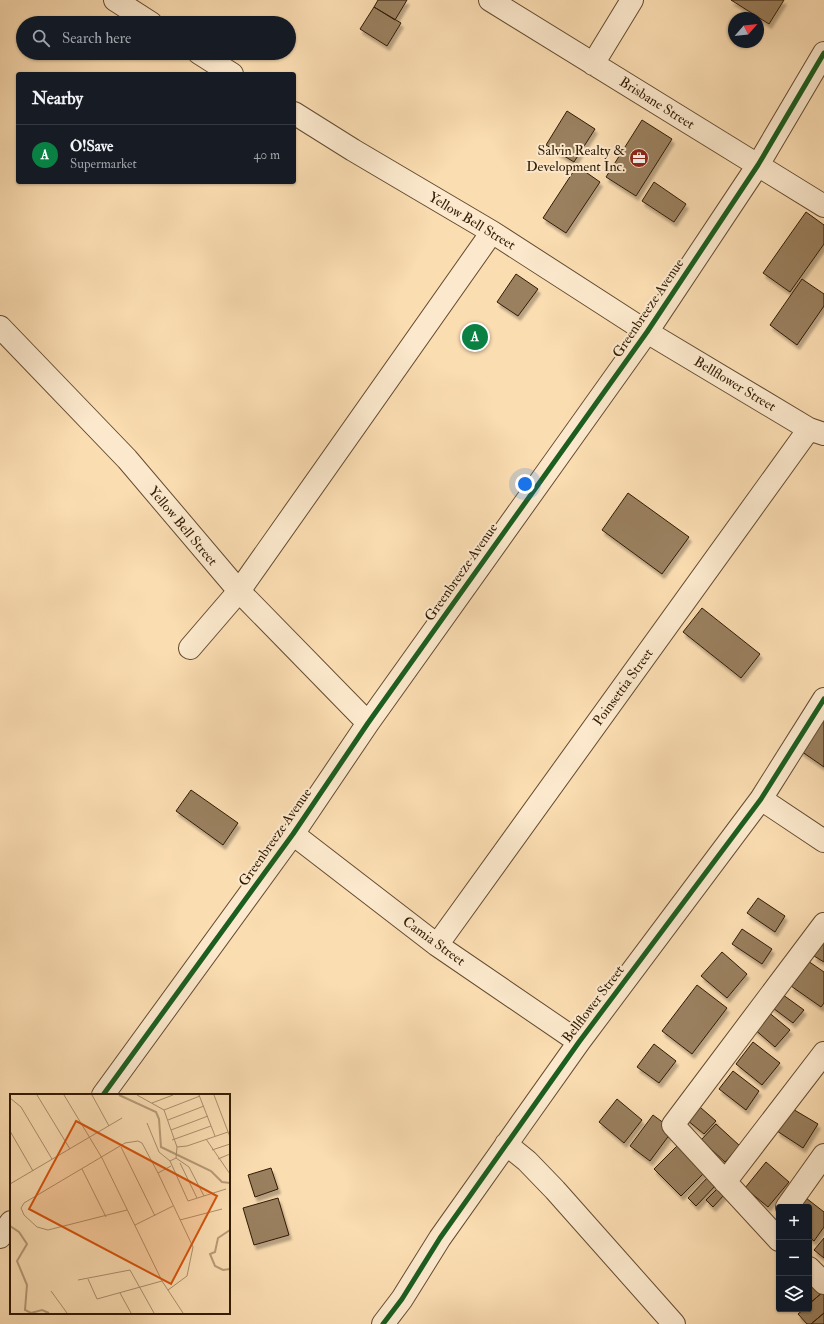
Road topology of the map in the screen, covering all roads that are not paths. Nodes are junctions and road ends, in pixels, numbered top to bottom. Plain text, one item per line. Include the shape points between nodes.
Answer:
1 (115, 0) edge
2 (490, 0) edge
3 (632, 0) edge
4 (141, 16) edge
5 (824, 53) edge
6 (210, 60) edge
7 (593, 64) junction
8 (229, 72) edge
9 (296, 114) edge
10 (758, 165) junction
11 (824, 206) edge
12 (492, 232) junction
13 (0, 327) edge
14 (647, 332) junction
15 (817, 431) edge
16 (239, 591) junction
17 (190, 648) dead end
18 (824, 699) edge
19 (368, 723) junction
20 (761, 799) junction
21 (293, 834) junction
22 (824, 841) edge
23 (824, 924) edge
24 (437, 945) junction
25 (579, 1042) junction
26 (824, 1053) edge
27 (104, 1094) edge
28 (506, 1144) junction
29 (824, 1155) edge
30 (725, 1182) junction
31 (789, 1204) edge
32 (10, 1223) edge
33 (776, 1230) edge
34 (0, 1237) edge
35 (812, 1271) edge
36 (824, 1283) edge
37 (383, 1324) edge
38 (674, 1324) edge

1 - 4 street
2 - 7 street, Brisbane Street
3 - 7 street
5 - 10 street, Greenbreeze Avenue
6 - 8 street
7 - 10 street, Brisbane Street
9 - 12 street, Yellow Bell Street
10 - 11 street, Brisbane Street
10 - 14 street, Greenbreeze Avenue
12 - 14 street, Yellow Bell Street
12 - 16 street
13 - 16 street, Yellow Bell Street via 127,459
14 - 15 street, Bellflower Street
14 - 19 street, Greenbreeze Avenue
15 - 24 street, Poinsettia Street
16 - 17 street
16 - 19 street, Yellow Bell Street
18 - 20 street, Bellflower Street
19 - 21 street, Greenbreeze Avenue
20 - 22 street
20 - 25 street, Bellflower Street
21 - 24 street, Camia Street
21 - 27 street, Greenbreeze Avenue
23 - 30 street via 672,1125
24 - 25 street, Camia Street
25 - 28 street, Bellflower Street
26 - 30 street
28 - 37 street, Bellflower Street
28 - 38 street via 555,1190
29 - 31 street
30 - 33 street
32 - 34 street
35 - 36 street

